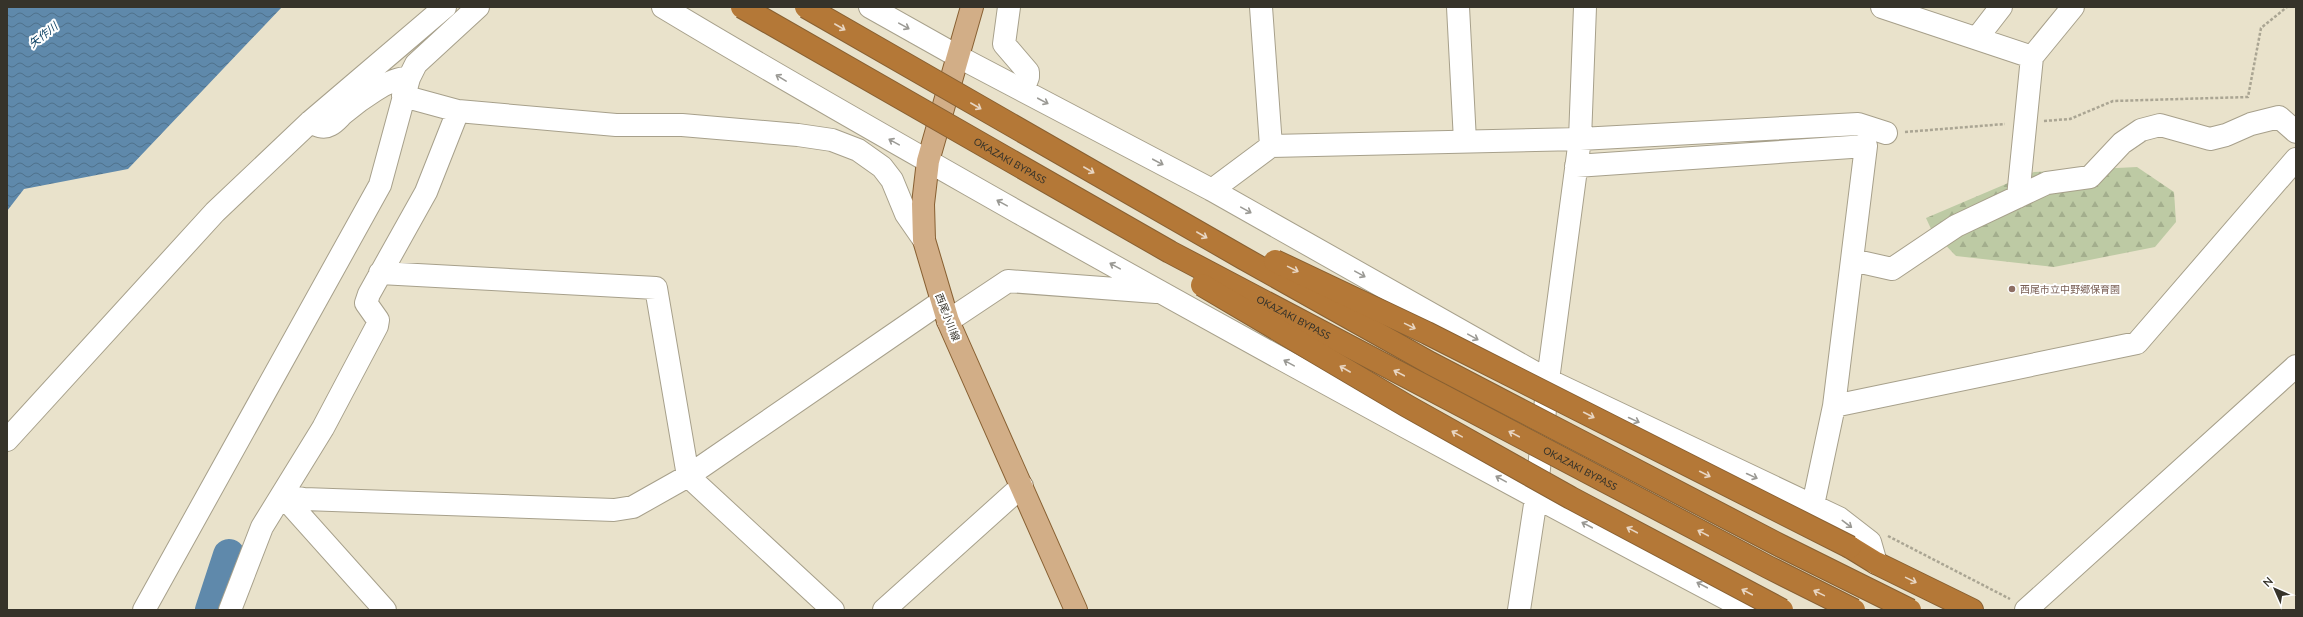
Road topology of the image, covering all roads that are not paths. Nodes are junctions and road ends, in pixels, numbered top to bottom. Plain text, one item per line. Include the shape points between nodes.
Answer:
1 (445, 7) edge
2 (478, 7) edge
3 (663, 7) edge
4 (742, 7) edge
5 (806, 7) edge
6 (870, 7) edge
7 (972, 7) edge
8 (1009, 7) edge
9 (1260, 7) edge
10 (1458, 7) edge
11 (1585, 7) edge
12 (1883, 7) edge
13 (2001, 7) edge
14 (2073, 7) edge
15 (1937, 15) edge
16 (1977, 38) junction
17 (958, 57) junction
18 (2032, 57) junction
19 (406, 87) junction
20 (1023, 90) junction
21 (458, 111) junction
22 (310, 122) junction
23 (2296, 132) edge
24 (1886, 133) dead end
25 (1580, 139) junction
26 (1465, 141) junction
27 (1271, 146) junction
28 (2296, 159) edge
29 (928, 161) junction
30 (1576, 166) junction
31 (1212, 190) junction
32 (2018, 197) junction
33 (924, 240) junction
34 (1170, 252) junction
35 (1243, 258) junction
36 (1852, 260) junction
37 (380, 273) junction
38 (1161, 292) junction
39 (944, 312) junction
40 (2296, 366) edge
41 (1548, 380) junction
42 (1834, 406) junction
43 (7, 440) edge
44 (688, 476) junction
45 (1022, 486) junction
46 (282, 495) junction
47 (1536, 498) junction
48 (1813, 505) junction
49 (1876, 563) junction
50 (144, 610) edge
51 (230, 610) edge
52 (385, 610) edge
53 (833, 610) edge
54 (884, 610) edge
55 (1076, 610) edge
56 (1519, 610) edge
57 (1748, 610) edge
58 (1782, 610) edge
59 (1854, 610) edge
60 (1910, 610) edge
61 (1972, 610) edge
62 (2026, 610) edge

1 - 22 street
2 - 19 street via 416,64
29 -> 3 street via 799,89
4 - 34 highway, OKAZAKI BYPASS, bridge
5 -> 35 highway, bridge
6 -> 17 street
7 - 17 main road, 西尾小川線
8 - 20 street via 1004,44 1028,72
9 - 27 street
10 - 26 street
11 - 25 street
12 - 15 street
13 - 16 street
14 - 18 street
15 - 16 street
16 - 18 street
17 - 20 street
17 - 29 main road, 西尾小川線
18 - 32 street
19 - 21 street
19 - 22 street via 402,77 391,81 345,112 330,126 319,127
19 - 50 street via 380,185
20 -> 31 street
21 - 33 street via 616,125 682,125 832,140 858,150 882,167 892,180 906,214
21 - 37 street via 426,192
22 - 43 street via 215,212
23 - 32 street via 2279,117 2210,139 2160,125 2141,130 2122,143 2090,178 2047,183
24 - 25 street via 1858,124
25 - 26 street
25 - 30 street
26 - 27 street
27 - 31 street
28 - 42 street via 2137,343
29 - 33 main road, 西尾小川線 via 923,204
38 -> 29 street
30 - 36 street via 1866,146
30 - 41 street
31 -> 41 street
32 - 36 street via 1956,226 1892,269
33 - 39 main road, 西尾小川線
58 -> 34 highway, bridge via 1571,498 1407,406 1179,271
59 -> 34 highway, OKAZAKI BYPASS, bridge
35 -> 49 highway, bridge via 1268,258 1427,333
35 - 60 highway, bridge via 1430,363 1781,546
36 - 42 street
37 - 44 street via 656,288
37 - 46 street via 366,303 378,320 377,326 323,428
38 - 39 street via 1008,282
47 -> 38 street
39 - 44 street
39 - 45 main road, 西尾小川線
40 - 62 street
41 - 47 street
41 -> 48 street
42 - 48 street
44 - 46 street via 633,507 614,510 304,499
44 - 53 street
45 - 54 street
45 - 55 main road, 西尾小川線
46 - 51 street via 262,527
46 - 52 street
47 - 56 street
57 -> 47 street
48 -> 49 street via 1839,518 1870,542
49 -> 61 highway

